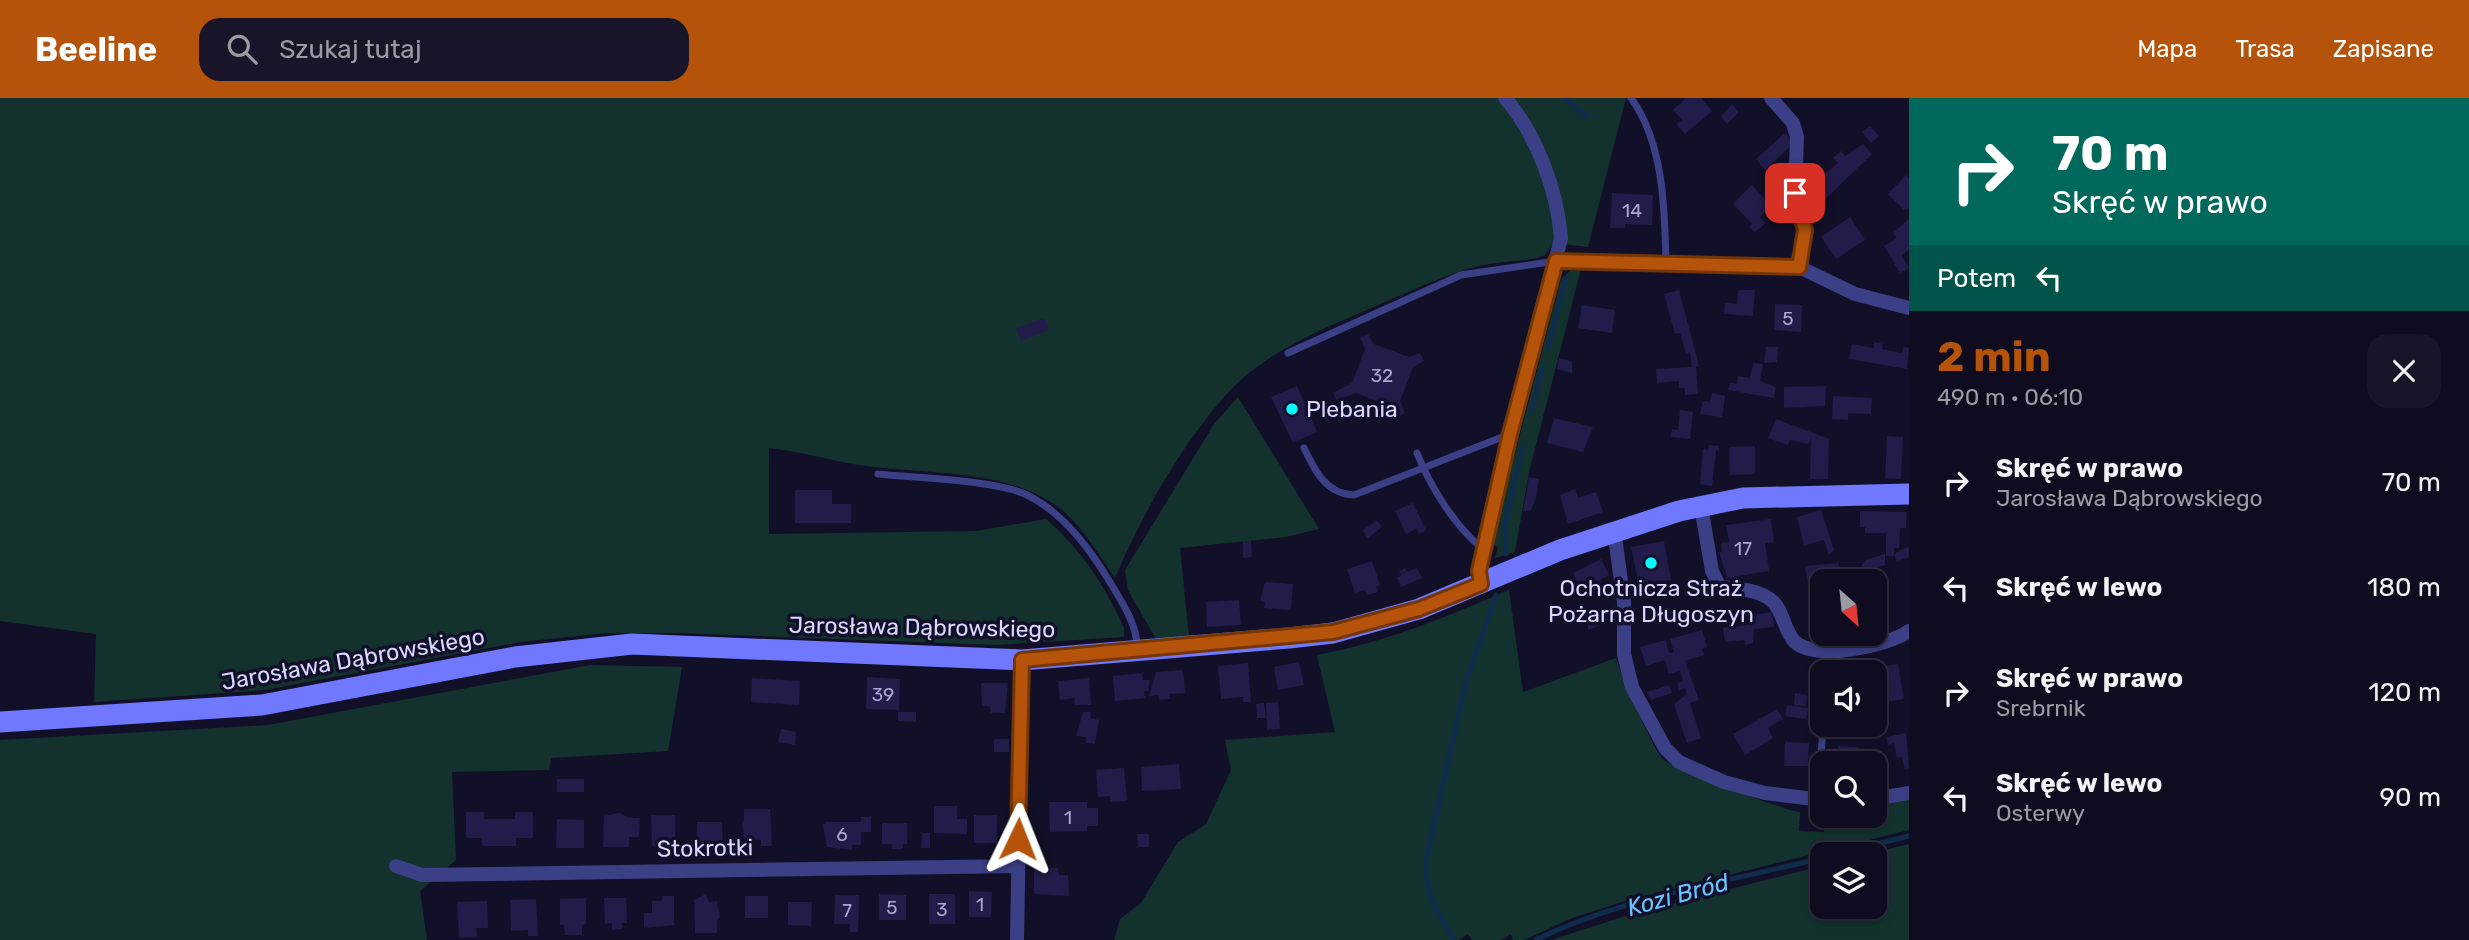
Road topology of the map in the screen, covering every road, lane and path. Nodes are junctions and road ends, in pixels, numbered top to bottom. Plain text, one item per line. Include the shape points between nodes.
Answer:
1 (1505, 98) edge
2 (1631, 98) edge
3 (1771, 98) edge
4 (1556, 261) junction
5 (1666, 266) junction
6 (1799, 267) junction
7 (1909, 308) edge
8 (1287, 353) dead end
9 (1510, 434) junction
10 (1304, 448) dead end
11 (1417, 453) dead end
12 (1423, 469) junction
13 (878, 474) dead end
14 (1909, 494) edge
15 (1701, 506) junction
16 (1614, 530) junction
17 (1483, 549) junction
18 (1481, 584) junction
19 (1909, 631) edge
20 (1842, 650) junction
21 (1136, 651) junction
22 (1022, 660) junction
23 (1838, 660) edge
24 (0, 722) edge
25 (1909, 793) edge
26 (1887, 797) edge
27 (1810, 799) edge
28 (396, 866) dead end
29 (1017, 866) junction
30 (1017, 940) edge

1 - 4 street via 1555,195 1561,239
2 - 5 lane via 1640,110 1660,177
3 - 6 street via 1793,123 1797,137 1795,193 1805,230
4 - 5 street
4 - 8 lane via 1461,275
4 - 9 street
5 - 6 street
6 - 7 street via 1855,294
9 - 12 lane
9 - 17 street
10 - 12 lane via 1323,481 1343,495 1364,493
11 - 12 lane
12 - 17 lane via 1469,538
13 - 21 lane via 994,486 1026,494 1056,513 1111,584 1134,626
14 - 15 street, Jarosława Dąbrowskiego via 1743,498
15 - 16 street, Jarosława Dąbrowskiego
15 - 20 street via 1712,571 1719,586 1748,590 1771,600 1801,646 1821,652
16 - 18 street, Jarosława Dąbrowskiego
16 - 27 street via 1624,602 1624,654 1632,687 1665,748 1700,774 1765,793
17 - 18 street
18 - 21 street, Jarosława Dąbrowskiego via 1419,609 1333,632
19 - 20 street via 1899,638
20 - 23 lane
21 - 22 street, Jarosława Dąbrowskiego
22 - 24 street, Jarosława Dąbrowskiego via 632,643 515,657 262,705
22 - 29 street
25 - 26 street
28 - 29 street, Stokrotki via 422,875
29 - 30 street

